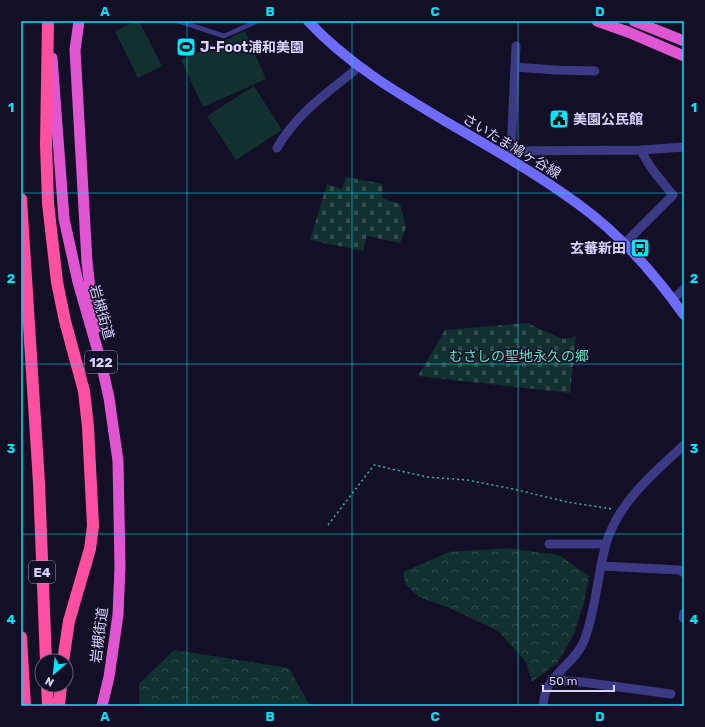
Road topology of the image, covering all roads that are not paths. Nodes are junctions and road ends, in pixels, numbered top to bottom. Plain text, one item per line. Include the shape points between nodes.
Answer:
1 (49, 21) edge
2 (79, 21) edge
3 (178, 21) edge
4 (258, 21) edge
5 (308, 21) edge
6 (597, 21) edge
7 (634, 21) edge
8 (684, 41) edge
9 (516, 46) dead end
10 (684, 56) edge
11 (358, 66) junction
12 (515, 67) junction
13 (595, 71) dead end
14 (684, 147) edge
15 (277, 148) dead end
16 (641, 150) junction
17 (510, 155) junction
18 (21, 199) edge
19 (625, 243) junction
20 (684, 289) edge
21 (673, 299) junction
22 (684, 315) edge
23 (109, 398) junction
24 (684, 445) edge
25 (549, 544) dead end
26 (606, 544) junction
27 (601, 566) junction
28 (684, 573) edge
29 (21, 637) edge
30 (46, 653) edge
31 (64, 653) edge
32 (552, 680) junction
33 (47, 693) edge
34 (60, 693) edge
35 (671, 694) dead end
36 (25, 706) edge
37 (48, 706) edge
38 (59, 706) edge
39 (102, 706) edge
40 (543, 706) edge

1 - 23 highway, 岩槻街道 / 122 via 64,219
1 - 31 highway via 46,144 48,203 58,290 84,391 93,526 90,549 69,621
2 - 23 highway via 76,50 87,262 91,296 102,341
3 - 4 lane via 224,36
5 - 11 main road, さいたま鳩ヶ谷線
6 - 10 highway
7 - 8 highway
9 - 12 street
11 - 15 street via 291,126
11 - 17 main road, さいたま鳩ヶ谷線 via 402,96
12 - 13 street
12 - 17 street
14 - 16 street
16 - 17 street
16 - 19 street via 646,162 673,194
17 - 19 main road, さいたま鳩ヶ谷線 via 580,205
18 - 30 highway, E4 via 38,475
19 - 21 main road, さいたま鳩ヶ谷線
20 - 21 street
21 - 22 main road, さいたま鳩ヶ谷線
23 - 39 highway, 岩槻街道 / 122 via 118,461 120,566 113,654
24 - 26 street via 644,483 621,511
25 - 26 street
26 - 27 street
27 - 28 street via 680,570
27 - 32 street via 584,642 574,658
29 - 36 highway
32 - 35 street
32 - 40 street via 547,688
33 - 37 highway
34 - 38 highway

